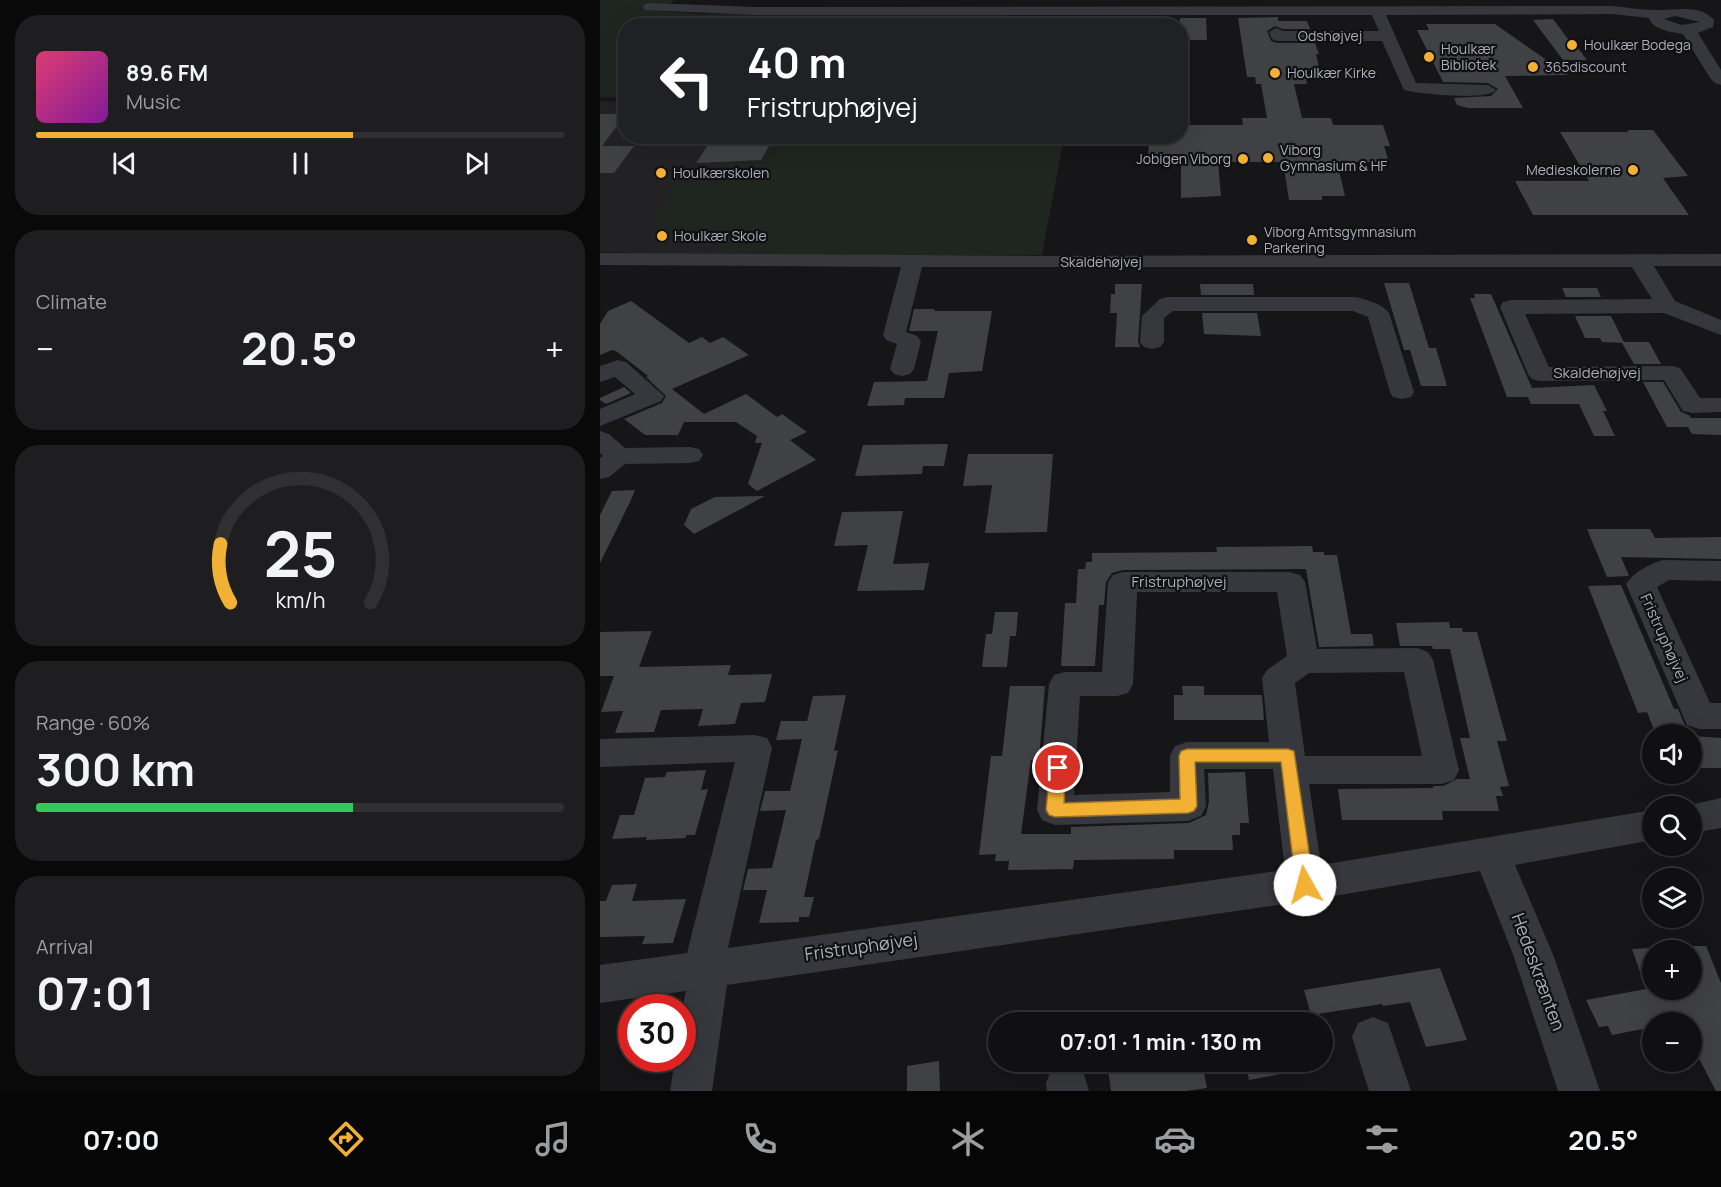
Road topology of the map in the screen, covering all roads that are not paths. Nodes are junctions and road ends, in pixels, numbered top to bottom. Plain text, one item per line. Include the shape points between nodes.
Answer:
1 (950, 0) edge
2 (1689, 0) edge
3 (873, 3) dead end
4 (749, 5) edge
5 (1005, 5) edge
6 (1075, 5) edge
7 (1676, 6) edge
8 (650, 7) dead end
9 (904, 7) junction
10 (1377, 10) junction
11 (1658, 15) junction
12 (1119, 18) edge
13 (1694, 24) junction
14 (1276, 32) dead end
15 (1387, 36) junction
16 (1721, 78) edge
17 (1488, 90) dead end
18 (600, 259) edge
19 (1639, 260) junction
20 (1721, 260) edge
21 (913, 262) junction
22 (1290, 262) junction
23 (1299, 304) junction
24 (1667, 306) junction
25 (1721, 328) edge
26 (1152, 342) dead end
27 (902, 369) dead end
28 (600, 375) edge
29 (1402, 392) dead end
30 (1721, 405) edge
31 (600, 418) edge
32 (606, 455) edge
33 (690, 455) dead end
34 (1721, 571) edge
35 (1303, 661) junction
36 (1721, 716) edge
37 (600, 753) edge
38 (1289, 763) junction
39 (1721, 813) edge
40 (1702, 816) edge
41 (1642, 827) edge
42 (1492, 855) junction
43 (1305, 885) junction
44 (706, 969) junction
45 (600, 984) edge
46 (1373, 1037) dead end
47 (691, 1091) edge
48 (1390, 1091) edge
49 (1579, 1091) edge

1 - 9 street, Odshøjvej
2 - 13 street
3 - 9 street, Odshøjvej
4 - 8 street, Odshøjvej
4 - 9 street, Odshøjvej
5 - 6 street, Odshøjvej
5 - 9 street, Odshøjvej
6 - 12 street, Odshøjvej
7 - 11 street
7 - 13 street
10 - 11 street, Odshøjvej via 1612,10
10 - 12 street, Odshøjvej
10 - 15 street, Odshøjvej
11 - 13 street via 1659,22
13 - 16 street via 1696,41 1711,70
14 - 15 street, Odshøjvej via 1277,36
15 - 17 street, Odshøjvej via 1410,87
18 - 21 street, Skaldehøjvej
19 - 20 street, Skaldehøjvej
19 - 22 street, Skaldehøjvej
19 - 24 street
21 - 22 street, Skaldehøjvej
21 - 27 street via 894,335 909,341
22 - 23 street
23 - 26 street via 1168,304 1153,316
23 - 29 street via 1356,304 1378,313
24 - 25 street, Skaldehøjvej
24 - 30 street, Skaldehøjvej via 1510,307 1540,374 1672,373 1692,406
28 - 31 street via 618,367 652,396
32 - 33 street
34 - 36 street, Fristruphøjvej via 1663,570 1641,584 1699,716
35 - 38 street via 1278,678
35 - 38 street, Fristruphøjvej via 1417,660 1442,770
35 - 38 street, Fristruphøjvej via 1290,582 1123,582 1117,684 1065,684 1055,810 1188,806 1187,756
37 - 44 street via 755,748
38 - 43 street
39 - 40 street
41 - 42 street, Fristruphøjvej
42 - 43 street, Fristruphøjvej
42 - 49 street, Hedeskrænten via 1534,957
43 - 44 street, Fristruphøjvej
44 - 45 street, Fristruphøjvej
44 - 47 street
46 - 48 street

